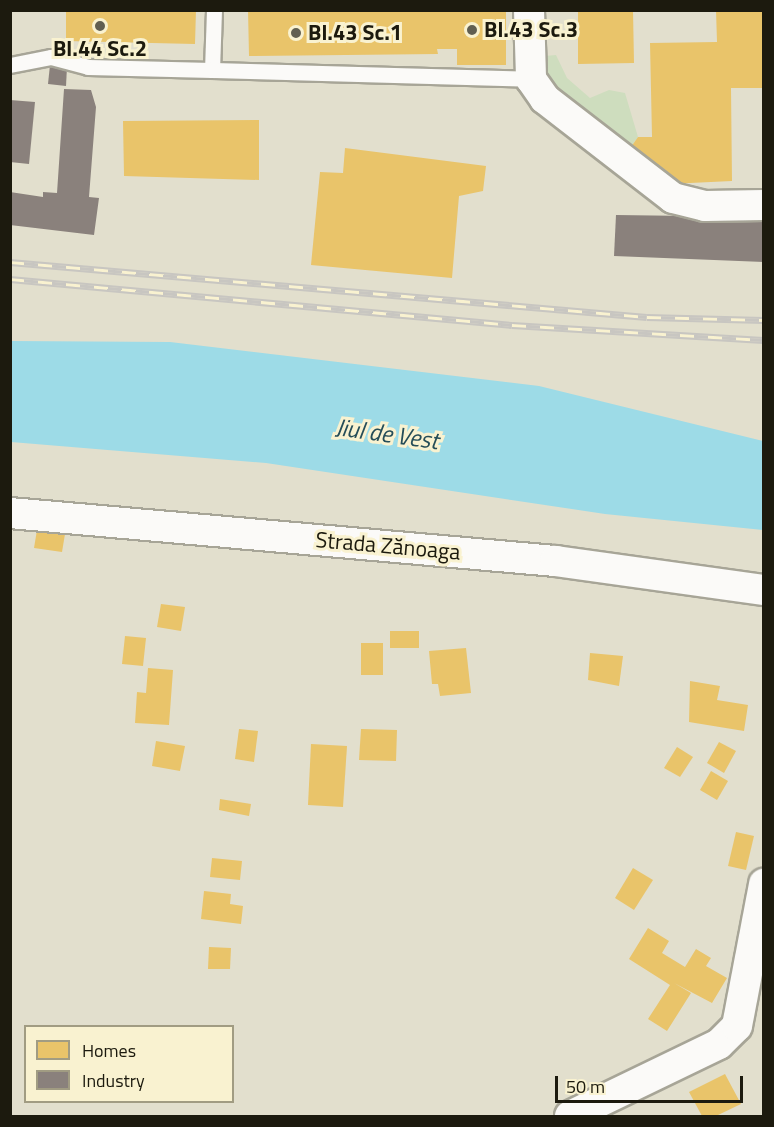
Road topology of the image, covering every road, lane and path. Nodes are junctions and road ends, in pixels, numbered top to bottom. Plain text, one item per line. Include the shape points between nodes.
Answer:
1 (214, 10) edge
2 (529, 10) edge
3 (10, 65) edge
4 (212, 70) junction
5 (531, 79) junction
6 (764, 205) edge
7 (10, 513) edge
8 (764, 590) edge
9 (764, 884) edge
10 (570, 1116) edge

1 - 4 lane
2 - 5 street
3 - 4 lane via 51,57 88,67
4 - 5 lane
5 - 6 street via 545,99 673,198 705,206
7 - 8 street, Strada Zănoaga via 671,573
9 - 10 street via 737,1026 719,1044

